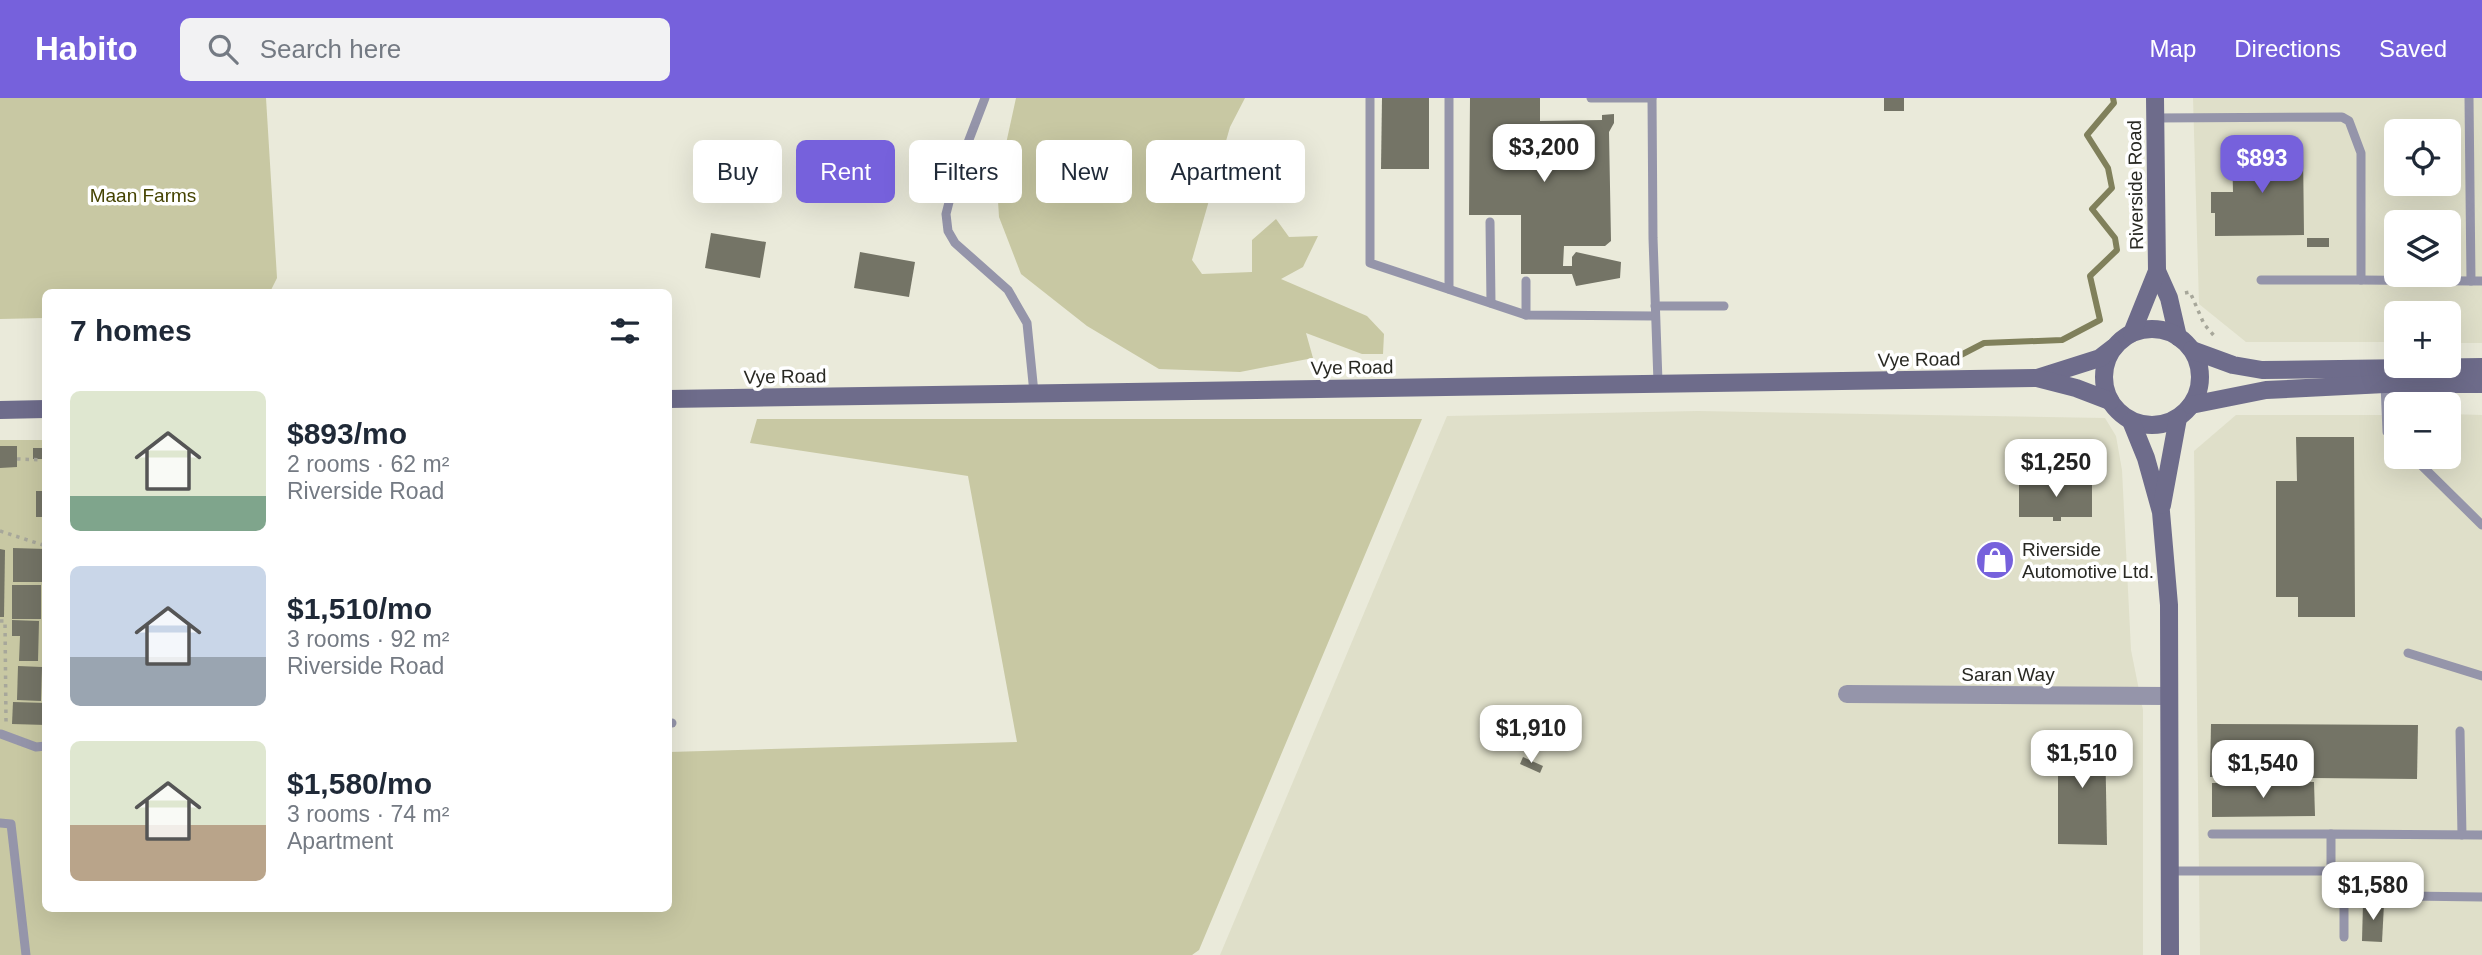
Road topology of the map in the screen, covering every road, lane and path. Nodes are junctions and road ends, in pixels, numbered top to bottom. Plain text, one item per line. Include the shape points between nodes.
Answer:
1 (985, 98) edge
2 (1370, 98) edge
3 (1449, 98) edge
4 (1591, 98) edge
5 (1651, 98) edge
6 (2155, 98) edge
7 (2469, 98) edge
8 (2155, 118) junction
9 (1490, 222) dead end
10 (2157, 271) junction
11 (2261, 280) dead end
12 (2361, 280) junction
13 (1526, 281) dead end
14 (2471, 281) junction
15 (2482, 281) edge
16 (1450, 289) junction
17 (2169, 298) junction
18 (1491, 303) junction
19 (1724, 306) dead end
20 (1655, 311) junction
21 (1526, 315) junction
22 (2132, 333) junction
23 (2178, 337) junction
24 (2217, 340) dead end
25 (2113, 348) junction
26 (2192, 350) junction
27 (2482, 367) edge
28 (2036, 378) junction
29 (1658, 382) junction
30 (2385, 384) junction
31 (2482, 384) edge
32 (2385, 392) edge
33 (1034, 393) junction
34 (672, 399) edge
35 (2110, 401) junction
36 (42, 409) edge
37 (0, 410) edge
38 (2184, 412) junction
39 (2131, 421) junction
40 (17, 459) dead end
41 (42, 460) edge
42 (2425, 469) edge
43 (2161, 512) junction
44 (2482, 525) edge
45 (0, 531) edge
46 (42, 545) edge
47 (0, 621) edge
48 (2408, 653) dead end
49 (2482, 677) edge
50 (1847, 694) dead end
51 (2169, 696) junction
52 (2460, 732) dead end
53 (3, 735) edge
54 (42, 746) edge
55 (0, 823) edge
56 (2212, 834) dead end
57 (2332, 834) junction
58 (2462, 835) junction
59 (2482, 835) edge
60 (2170, 871) junction
61 (2332, 871) junction
62 (2344, 895) junction
63 (2482, 897) edge
64 (2344, 937) dead end
65 (26, 955) edge
66 (2170, 955) edge

1 - 33 lane via 957,171 946,214 948,231 955,243 1008,290 1027,323
2 - 16 lane via 1370,262
3 - 16 lane
4 - 5 lane
5 - 20 lane
6 - 8 main road, Riverside Road
7 - 14 lane
8 - 10 main road, Riverside Road
8 - 12 lane via 2346,118 2361,153
9 - 18 lane
10 - 17 main road, Riverside Road
10 - 22 main road, Riverside Road
11 - 12 lane
12 - 14 lane
13 - 21 lane
14 - 15 lane
16 - 18 lane
17 - 23 main road, Riverside Road
17 - 24 path via 2190,292
18 - 21 lane
19 - 20 lane
20 - 21 lane
20 - 29 lane
22 - 23 main road via 2164,330
22 - 25 main road
23 - 26 main road
25 - 28 main road, Vye Road via 2100,358
25 - 35 main road via 2104,369
26 - 27 main road via 2262,370
26 - 38 main road via 2200,378 2198,392
28 - 29 main road, Vye Road
28 - 35 main road, Vye Road
29 - 33 main road, Vye Road
30 - 31 main road
30 - 32 lane
30 - 38 main road via 2266,390
33 - 34 main road, Vye Road
35 - 39 main road
36 - 37 main road
38 - 39 main road via 2163,424
38 - 43 main road
39 - 43 main road
40 - 41 path
42 - 44 lane
43 - 51 main road via 2169,605
45 - 46 path
47 - 53 path via 5,621
48 - 49 lane
50 - 51 street, Saran Way
51 - 60 main road
52 - 58 lane
53 - 54 lane
55 - 65 lane via 11,824
56 - 57 lane
57 - 58 lane
57 - 61 lane
58 - 59 lane
60 - 61 lane
60 - 66 main road
61 - 62 lane via 2332,893
62 - 63 lane
62 - 64 lane

